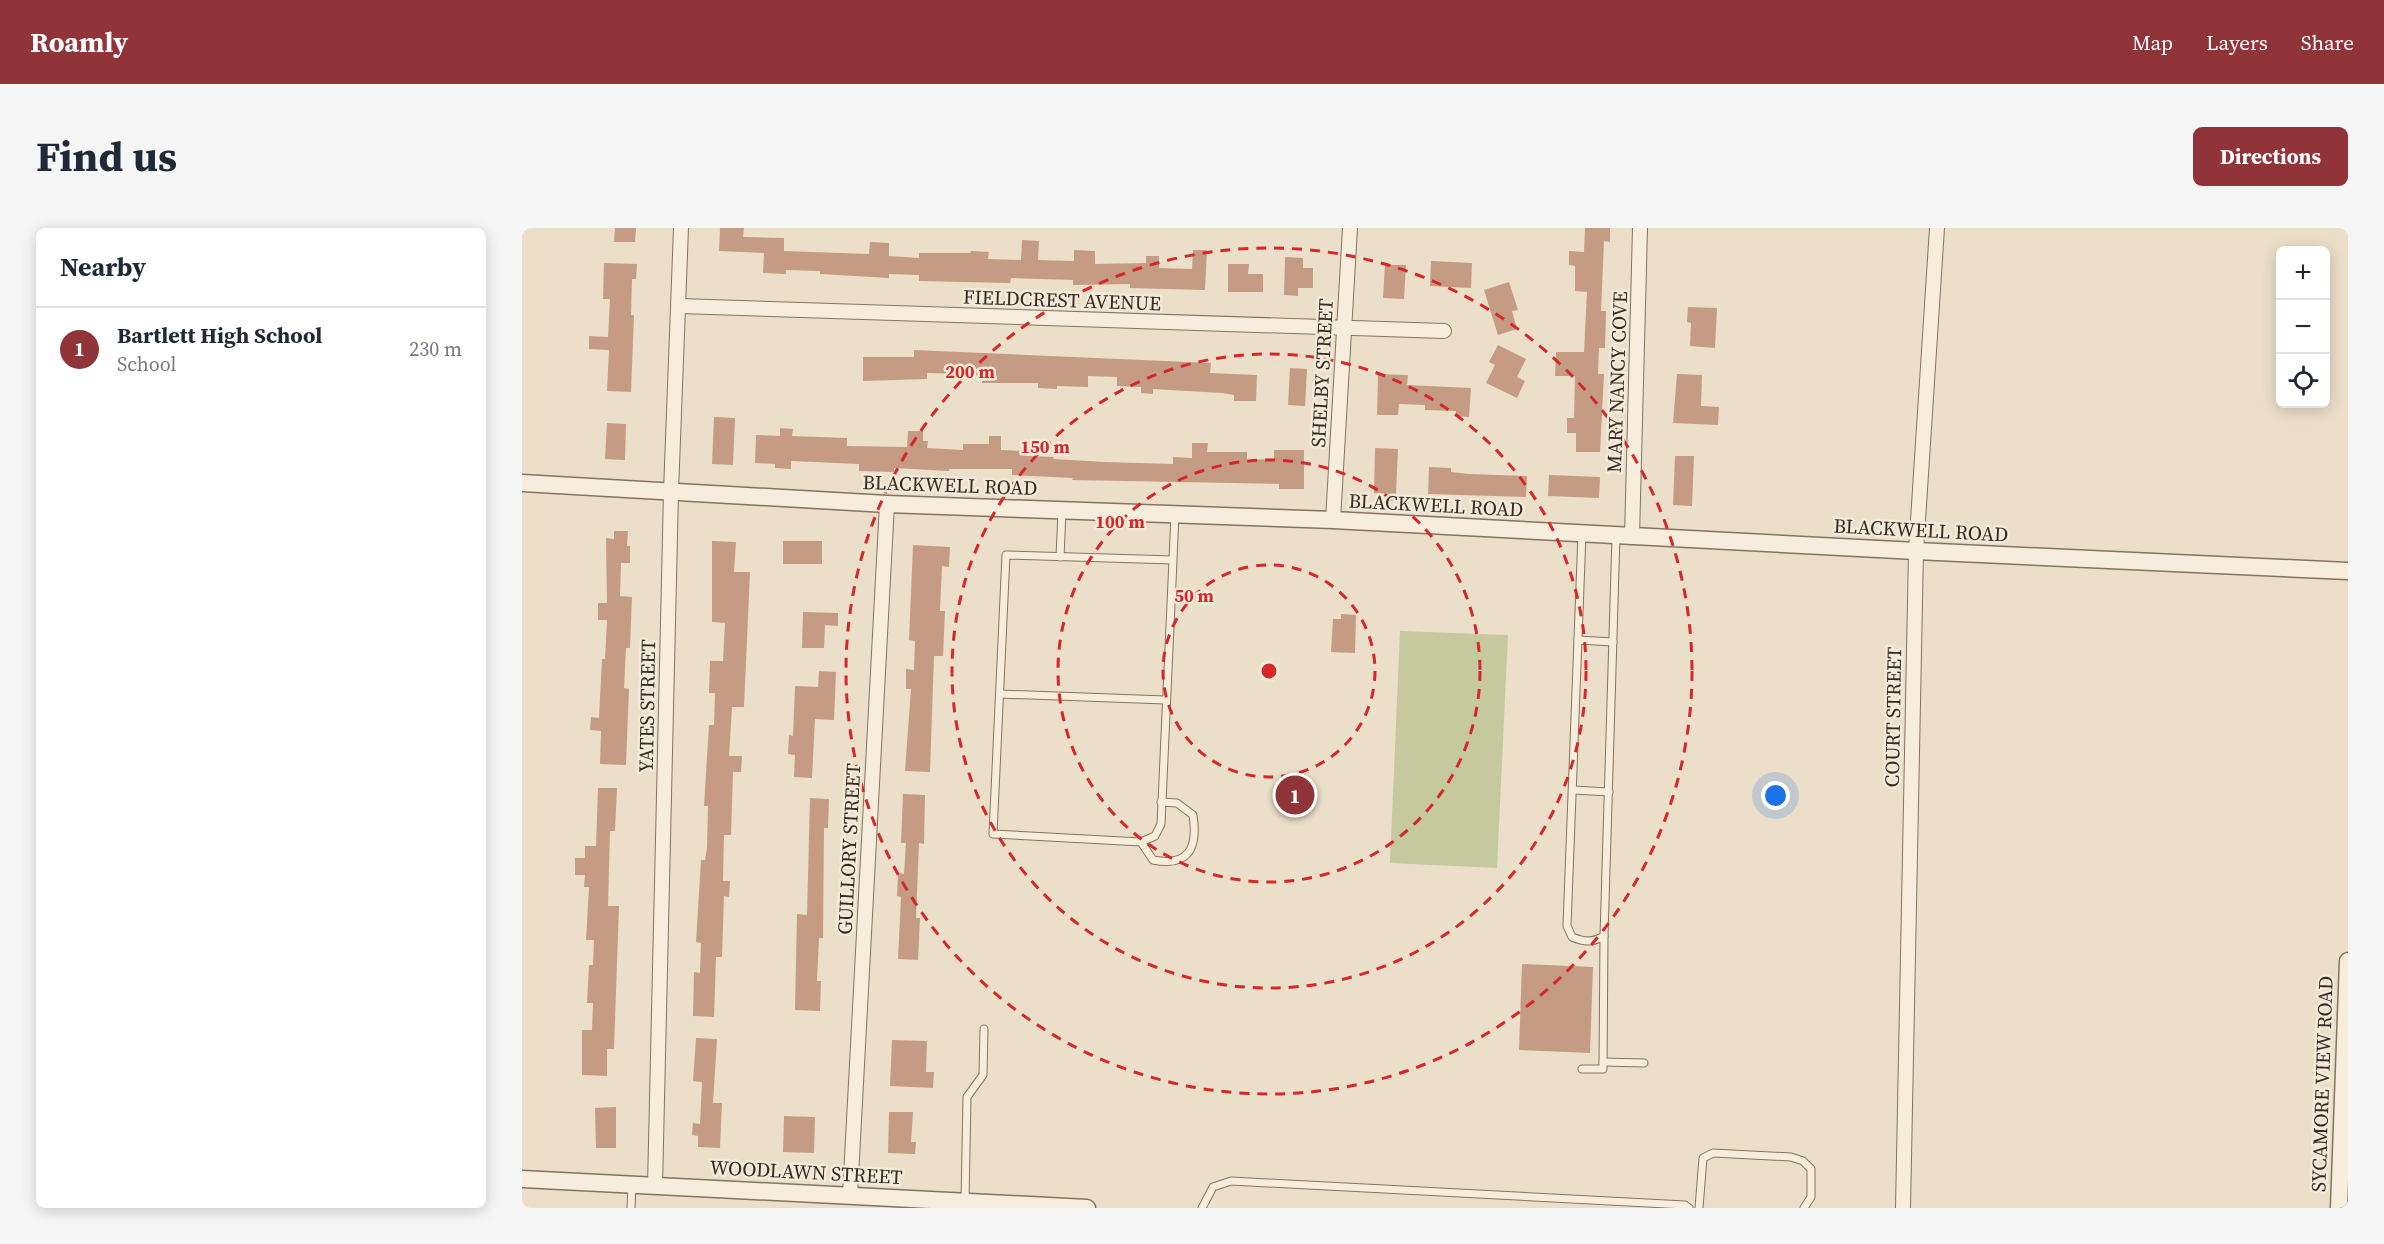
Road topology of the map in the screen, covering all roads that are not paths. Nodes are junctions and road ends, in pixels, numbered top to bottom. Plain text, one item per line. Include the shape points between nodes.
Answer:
1 (681, 228) edge
2 (1350, 228) edge
3 (1640, 228) edge
4 (1937, 228) edge
5 (679, 306) junction
6 (1345, 329) junction
7 (1444, 331) dead end
8 (522, 483) edge
9 (671, 492) junction
10 (886, 504) junction
11 (1062, 511) junction
12 (1175, 514) junction
13 (1333, 520) junction
14 (1582, 534) junction
15 (1624, 536) junction
16 (1916, 551) junction
17 (1060, 557) junction
18 (1173, 560) junction
19 (2348, 571) edge
20 (1578, 640) junction
21 (1613, 642) junction
22 (1000, 694) junction
23 (1166, 700) junction
24 (1573, 789) junction
25 (1609, 792) junction
26 (1161, 802) junction
27 (1141, 842) junction
28 (1604, 936) junction
29 (2348, 961) edge
30 (984, 1029) dead end
31 (1603, 1062) junction
32 (1644, 1063) dead end
33 (1582, 1069) dead end
34 (522, 1179) edge
35 (632, 1185) junction
36 (655, 1186) junction
37 (850, 1196) junction
38 (966, 1202) junction
39 (631, 1208) edge
40 (1087, 1208) edge
41 (1202, 1208) edge
42 (1689, 1208) edge
43 (1699, 1208) edge
44 (1804, 1208) edge
45 (1904, 1208) edge
46 (2339, 1208) edge

1 - 5 street, YATES STREET
2 - 6 street, SHELBY STREET
3 - 15 street, MARY NANCY COVE
4 - 16 street, COURT STREET
5 - 6 street, FIELDCREST AVENUE
5 - 9 street, YATES STREET
6 - 7 street, FIELDCREST AVENUE
6 - 13 street, SHELBY STREET
8 - 9 street, BLACKWELL ROAD
9 - 10 street, BLACKWELL ROAD
9 - 36 street, YATES STREET
10 - 11 street, BLACKWELL ROAD
10 - 37 street, GUILLORY STREET
11 - 12 street, BLACKWELL ROAD
11 - 17 lane
12 - 13 street, BLACKWELL ROAD
12 - 18 lane
13 - 14 street, BLACKWELL ROAD
14 - 15 street, BLACKWELL ROAD
14 - 20 lane
15 - 16 street, BLACKWELL ROAD
15 - 21 lane
16 - 19 street, BLACKWELL ROAD
16 - 45 street, COURT STREET
17 - 18 lane
17 - 22 lane via 1006,555
18 - 23 lane
20 - 21 lane
20 - 24 lane
21 - 25 lane
22 - 23 lane
22 - 27 lane via 993,834
23 - 26 lane
24 - 25 lane
24 - 28 lane via 1567,926 1572,937 1582,941
25 - 28 lane
26 - 27 lane via 1161,824 1155,836
26 - 27 lane via 1177,803 1193,816 1196,836 1192,848 1168,863 1153,860
28 - 31 lane
29 - 46 street, SYCAMORE VIEW ROAD
30 - 38 lane via 983,1075 967,1097
31 - 32 lane
31 - 33 lane via 1603,1069
34 - 35 street, WOODLAWN STREET
35 - 36 street, WOODLAWN STREET
35 - 39 lane
36 - 37 street, WOODLAWN STREET
37 - 38 street, WOODLAWN STREET
38 - 40 street, WOODLAWN STREET
41 - 42 lane via 1213,1187 1231,1181
43 - 44 lane via 1703,1158 1713,1153 1803,1161 1811,1169 1811,1197

